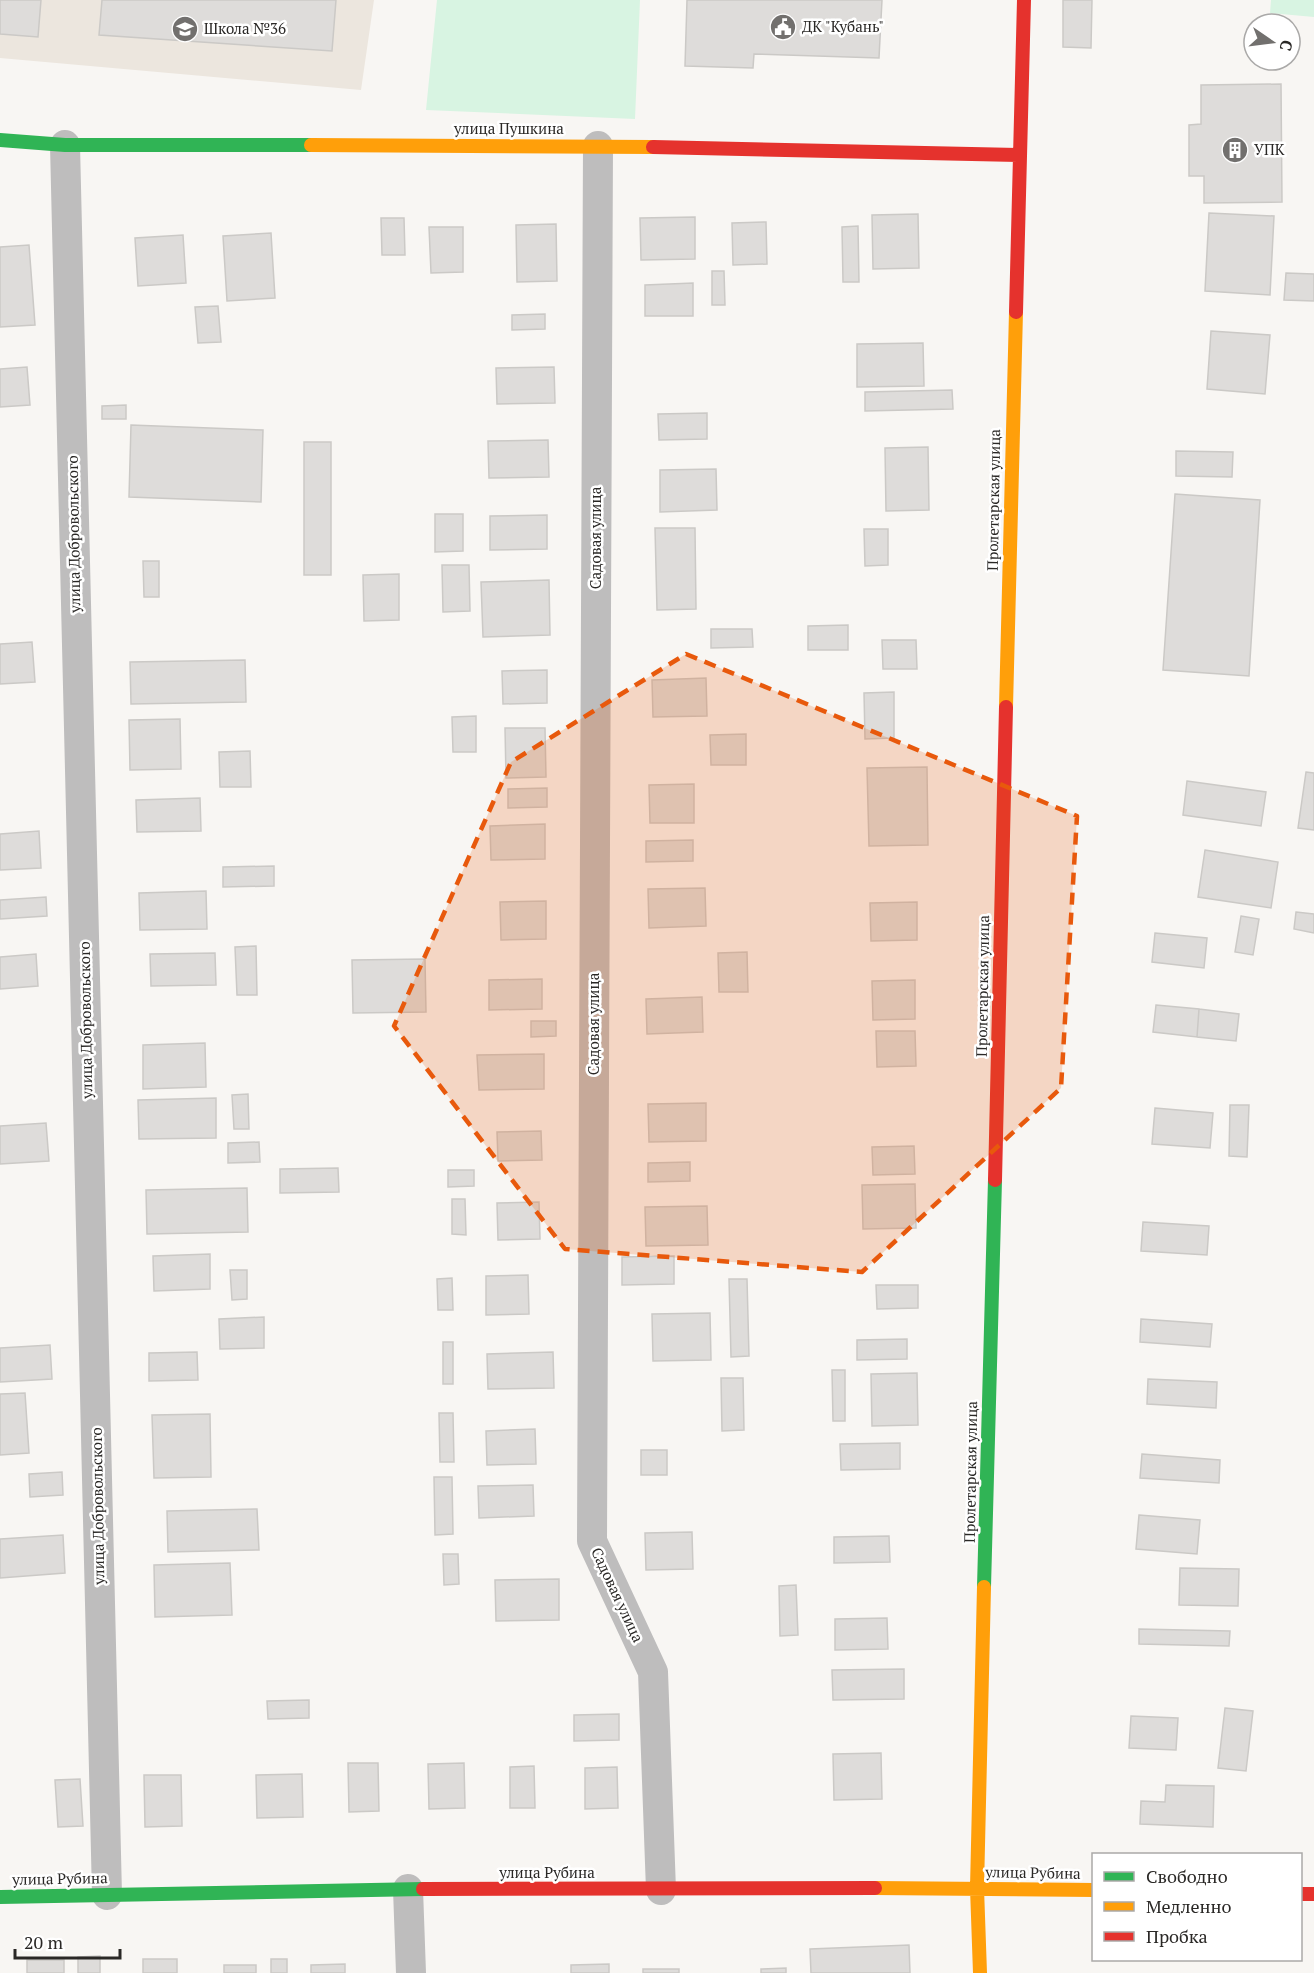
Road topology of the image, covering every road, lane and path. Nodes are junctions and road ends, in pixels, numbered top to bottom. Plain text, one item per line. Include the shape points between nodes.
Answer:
1 (1024, 0) edge
2 (0, 140) edge
3 (65, 145) junction
4 (598, 146) junction
5 (1019, 155) junction
6 (977, 1888) junction
7 (408, 1889) junction
8 (661, 1890) junction
9 (1092, 1890) edge
10 (107, 1895) junction
11 (0, 1897) edge
12 (411, 1973) edge
13 (980, 1973) edge

1 - 5 street, Пролетарская улица
2 - 3 street, улица Пушкина
3 - 4 street, улица Пушкина
3 - 10 street, улица Добровольского
4 - 5 street, улица Пушкина
4 - 8 street, Садовая улица via 592,1541 653,1672
5 - 6 street, Пролетарская улица
6 - 8 street, улица Рубина
6 - 9 street, улица Рубина
6 - 13 street, Пролетарская улица
7 - 8 street, улица Рубина
7 - 10 street, улица Рубина
7 - 12 street
10 - 11 street, улица Рубина

